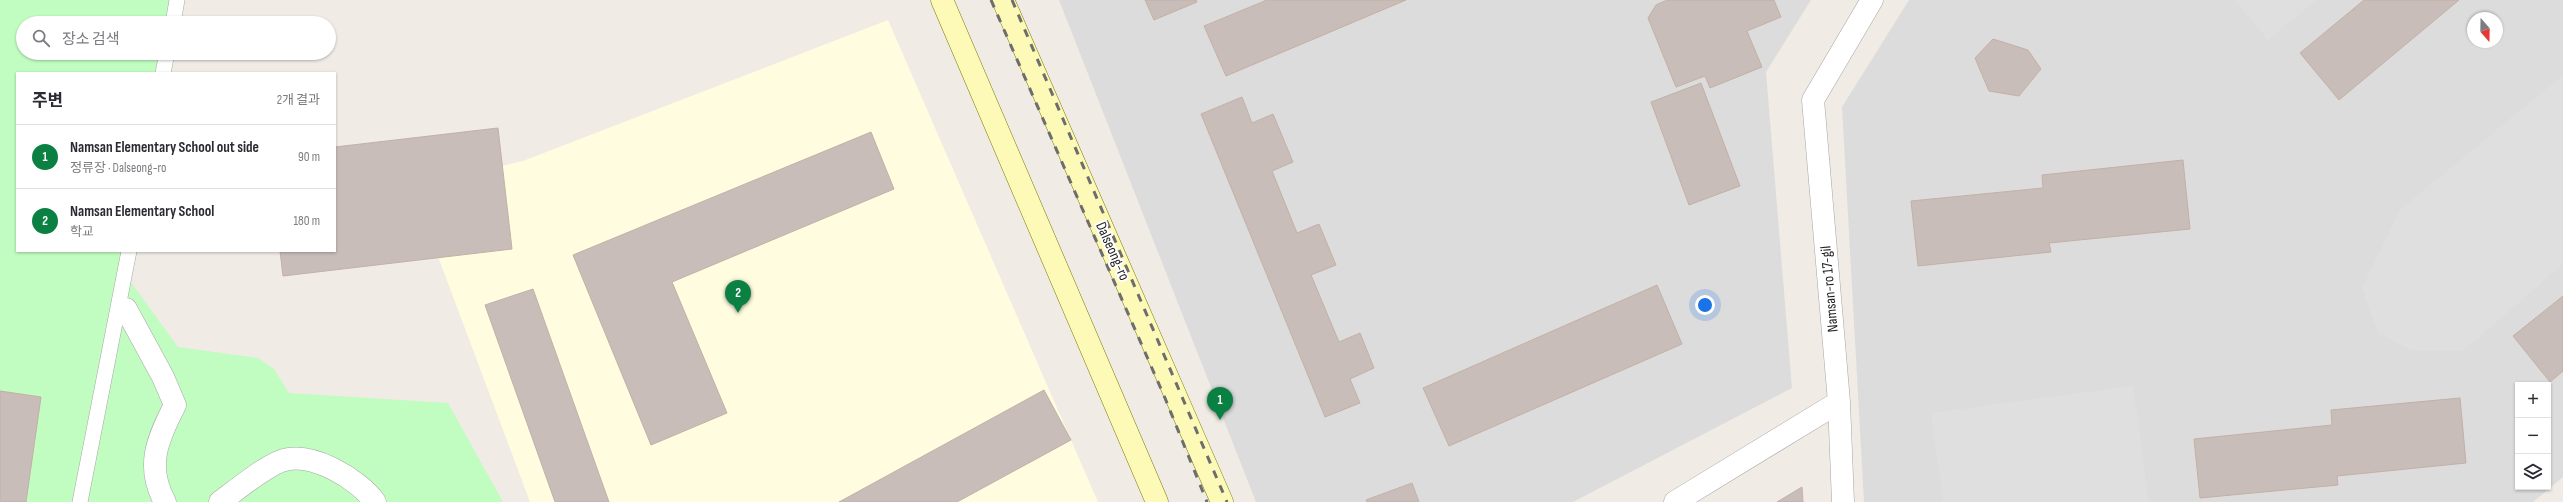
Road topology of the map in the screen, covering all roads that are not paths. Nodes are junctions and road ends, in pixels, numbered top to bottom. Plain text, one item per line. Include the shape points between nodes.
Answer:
1 (177, 0) edge
2 (942, 0) edge
3 (1004, 0) edge
4 (1872, 0) edge
5 (174, 16) edge
6 (166, 60) edge
7 (163, 72) edge
8 (129, 252) edge
9 (126, 308) dead end
10 (1839, 402) junction
11 (80, 502) edge
12 (165, 502) edge
13 (220, 502) edge
14 (375, 502) edge
15 (1157, 502) edge
16 (1222, 502) edge
17 (1675, 502) edge
18 (1843, 502) edge

1 - 5 lane
2 - 15 main road
3 - 16 main road, Dalseong-ro
4 - 10 street, Namsan-ro 17-gil via 1813,100
6 - 7 lane
8 - 11 lane
9 - 12 street via 175,405 160,436 154,462 159,492
10 - 17 street
10 - 18 street, Namsan-ro 17-gil
13 - 14 street via 282,461 307,458 343,474 369,494

